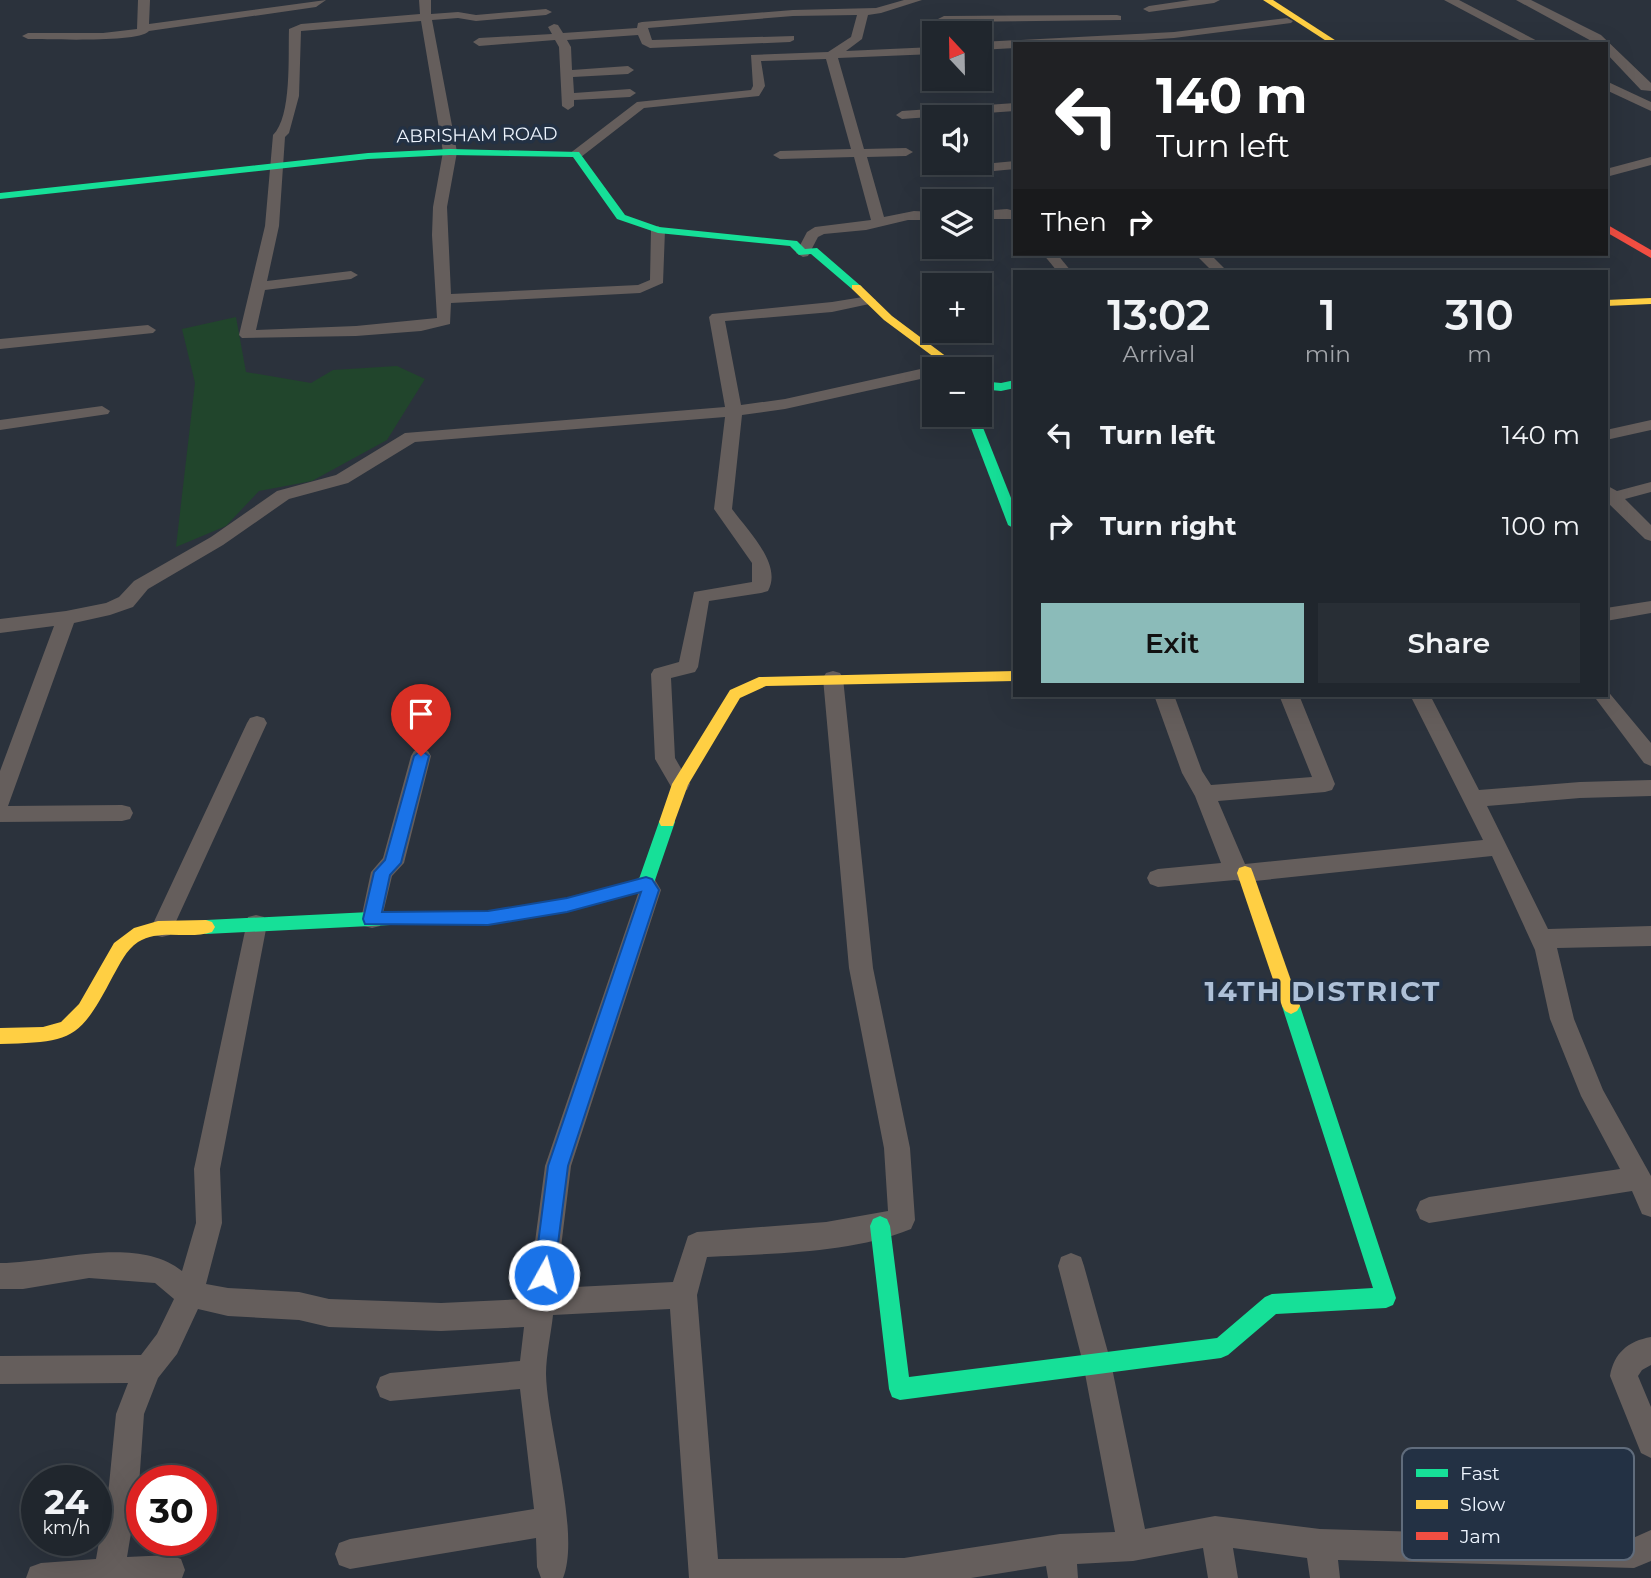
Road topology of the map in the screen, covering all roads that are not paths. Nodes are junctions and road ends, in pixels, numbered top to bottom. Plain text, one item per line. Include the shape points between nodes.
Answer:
1 (144, 0) edge
2 (320, 0) edge
3 (425, 0) edge
4 (916, 0) edge
5 (1214, 0) edge
6 (1254, 0) edge
7 (1267, 0) edge
8 (1450, 0) edge
9 (1522, 0) edge
10 (287, 4) edge
11 (545, 6) edge
12 (1149, 9) dead end
13 (863, 12) junction
14 (426, 18) junction
15 (1118, 18) dead end
16 (943, 19) edge
17 (1287, 22) junction
18 (144, 28) junction
19 (643, 31) junction
20 (29, 36) dead end
21 (559, 36) junction
22 (790, 38) dead end
23 (750, 40) junction
24 (479, 42) dead end
25 (1045, 42) edge
26 (1318, 42) edge
27 (1333, 42) edge
28 (1533, 42) edge
29 (1602, 42) edge
30 (1013, 44) edge
31 (992, 45) edge
32 (1608, 48) edge
33 (922, 51) edge
34 (831, 55) junction
35 (755, 58) junction
36 (626, 63) dead end
37 (567, 68) junction
38 (1608, 86) edge
39 (1651, 87) edge
40 (630, 93) dead end
41 (1013, 107) edge
42 (1651, 107) edge
43 (902, 115) dead end
44 (450, 152) junction
45 (906, 152) dead end
46 (576, 154) junction
47 (859, 154) junction
48 (780, 155) dead end
49 (1651, 161) edge
50 (275, 165) junction
51 (1013, 165) edge
52 (992, 167) edge
53 (1608, 172) edge
54 (0, 197) edge
55 (922, 213) edge
56 (992, 214) edge
57 (1013, 214) edge
58 (1608, 215) edge
59 (879, 223) junction
60 (1608, 228) edge
61 (659, 230) junction
62 (1651, 242) edge
63 (803, 253) junction
64 (1651, 255) edge
65 (1052, 256) edge
66 (1204, 256) edge
67 (1063, 270) edge
68 (1219, 270) edge
69 (351, 275) dead end
70 (260, 286) junction
71 (444, 299) junction
72 (869, 300) junction
73 (1651, 301) edge
74 (1608, 303) edge
75 (148, 330) dead end
76 (0, 344) edge
77 (938, 357) edge
78 (922, 374) edge
79 (1013, 384) edge
80 (992, 386) edge
81 (102, 411) dead end
82 (734, 411) junction
83 (0, 425) edge
84 (1651, 425) edge
85 (977, 427) edge
86 (1608, 436) edge
87 (1651, 487) edge
88 (1610, 494) edge
89 (1013, 520) edge
90 (1651, 535) edge
91 (1651, 607) edge
92 (1608, 615) edge
93 (66, 618) junction
94 (0, 626) edge
95 (1013, 676) edge
96 (833, 678) junction
97 (1165, 697) edge
98 (1290, 697) edge
99 (1421, 697) edge
100 (1605, 697) edge
101 (257, 723) dead end
102 (10, 739) edge
103 (421, 756) dead end
104 (1651, 758) edge
105 (680, 783) junction
106 (1651, 788) edge
107 (1205, 794) junction
108 (1474, 799) junction
109 (0, 800) edge
110 (122, 813) dead end
111 (0, 814) edge
112 (1498, 847) junction
113 (1240, 872) junction
114 (1158, 878) dead end
115 (646, 884) junction
116 (372, 919) junction
117 (256, 925) junction
118 (162, 928) junction
119 (1651, 936) edge
120 (1541, 939) junction
121 (0, 1036) edge
122 (1639, 1178) junction
123 (1651, 1205) edge
124 (1429, 1210) dead end
125 (880, 1226) junction
126 (1071, 1266) dead end
127 (0, 1276) edge
128 (190, 1293) junction
129 (683, 1295) junction
130 (541, 1302) junction
131 (1651, 1351) edge
132 (1097, 1363) junction
133 (148, 1369) junction
134 (0, 1370) edge
135 (532, 1374) junction
136 (390, 1387) dead end
137 (1651, 1443) edge
138 (551, 1521) junction
139 (1215, 1531) junction
140 (1320, 1544) junction
141 (1651, 1545) edge
142 (1133, 1546) junction
143 (1402, 1546) edge
144 (1634, 1553) edge
145 (350, 1554) dead end
146 (1062, 1564) edge
147 (552, 1567) dead end
148 (170, 1570) dead end
149 (109, 1573) junction
150 (904, 1575) edge
151 (704, 1576) edge
152 (41, 1578) edge
153 (1223, 1578) edge
154 (1325, 1578) edge

1 - 18 street
2 - 10 street
3 - 14 street
4 - 13 street
5 - 12 street
6 - 17 main road
7 - 27 main road
8 - 28 street
9 - 29 street
10 - 18 street
11 - 14 street via 476,18
11 - 21 street
13 - 19 street via 681,20 643,24
13 - 34 street via 856,39
14 - 44 street
14 - 50 street via 295,29 293,96 279,135
15 - 16 street
17 - 25 street
17 - 26 main road
18 - 20 street via 143,32 103,36
19 - 21 street
19 - 23 street via 650,44
21 - 24 street
21 - 37 street
22 - 23 street
23 - 35 street
30 - 31 street
32 - 39 street via 1645,87
33 - 34 street
34 - 35 street
34 - 47 street
35 - 46 street via 759,86 755,93 642,105
36 - 37 street
37 - 40 street via 568,102
38 - 42 street
41 - 43 street
44 - 46 main road, ABRISHAM ROAD
44 - 50 main road, ABRISHAM ROAD
44 - 71 street via 440,217
45 - 47 street
46 - 61 main road, ABRISHAM ROAD via 621,216
47 - 48 street
47 - 59 street
49 - 53 street
50 - 54 main road, ABRISHAM ROAD
50 - 70 street via 272,226
51 - 52 street
55 - 59 street
56 - 57 street
58 - 62 main road
59 - 63 street via 820,230
60 - 64 main road
61 - 63 main road, ABRISHAM ROAD via 793,243
61 - 71 street via 658,277 650,286
63 - 72 main road, ABRISHAM ROAD via 813,250
65 - 67 street
66 - 68 street
69 - 70 street
70 - 71 street via 247,335 442,323 446,318
72 - 77 main road, ABRISHAM ROAD
72 - 82 street via 717,317
73 - 74 main road
75 - 76 street
78 - 82 street
79 - 80 main road
81 - 83 street
82 - 93 street via 411,437 342,479 283,495 217,541 141,584 126,602
82 - 105 street via 723,509 761,563 761,587 701,597 688,667 661,674 664,759
84 - 86 street
85 - 89 main road
87 - 88 street
88 - 90 street
91 - 92 street
93 - 94 street
93 - 102 street
95 - 96 main road
96 - 105 main road via 764,681 735,694
96 - 125 street via 861,968 897,1148 902,1220
97 - 107 street via 1192,773
98 - 107 street via 1325,784
99 - 108 street
100 - 104 street
101 - 118 street
102 - 109 street
103 - 116 street via 393,863 382,872
105 - 115 main road
106 - 108 street
107 - 113 street
108 - 112 street
110 - 111 street
112 - 113 street
112 - 120 street
113 - 114 street
113 - 132 main road via 1315,1074 1387,1298 1272,1304 1221,1348
115 - 116 main road via 567,905 488,918
115 - 130 street via 650,890 558,1166
116 - 117 main road
117 - 118 main road
117 - 128 street via 207,1169 209,1223
118 - 121 main road via 131,937 112,958 71,1028 59,1033
119 - 120 street
120 - 122 street via 1562,1019 1593,1096
122 - 123 street
122 - 124 street
125 - 129 street via 696,1245
125 - 132 main road via 900,1389
126 - 132 street
127 - 128 street via 89,1265 160,1270
128 - 130 street via 329,1313 441,1317 528,1313
128 - 133 street via 167,1344
129 - 130 street
129 - 151 street
130 - 135 street
131 - 137 street via 1632,1358 1624,1376
132 - 142 street
133 - 134 street
133 - 149 street via 130,1414
135 - 136 street
135 - 138 street
138 - 145 street
138 - 147 street
139 - 140 street
139 - 142 street
139 - 153 street
140 - 143 street
140 - 154 street
141 - 144 street
142 - 146 street
146 - 150 street
148 - 149 street
149 - 152 street
150 - 151 street

